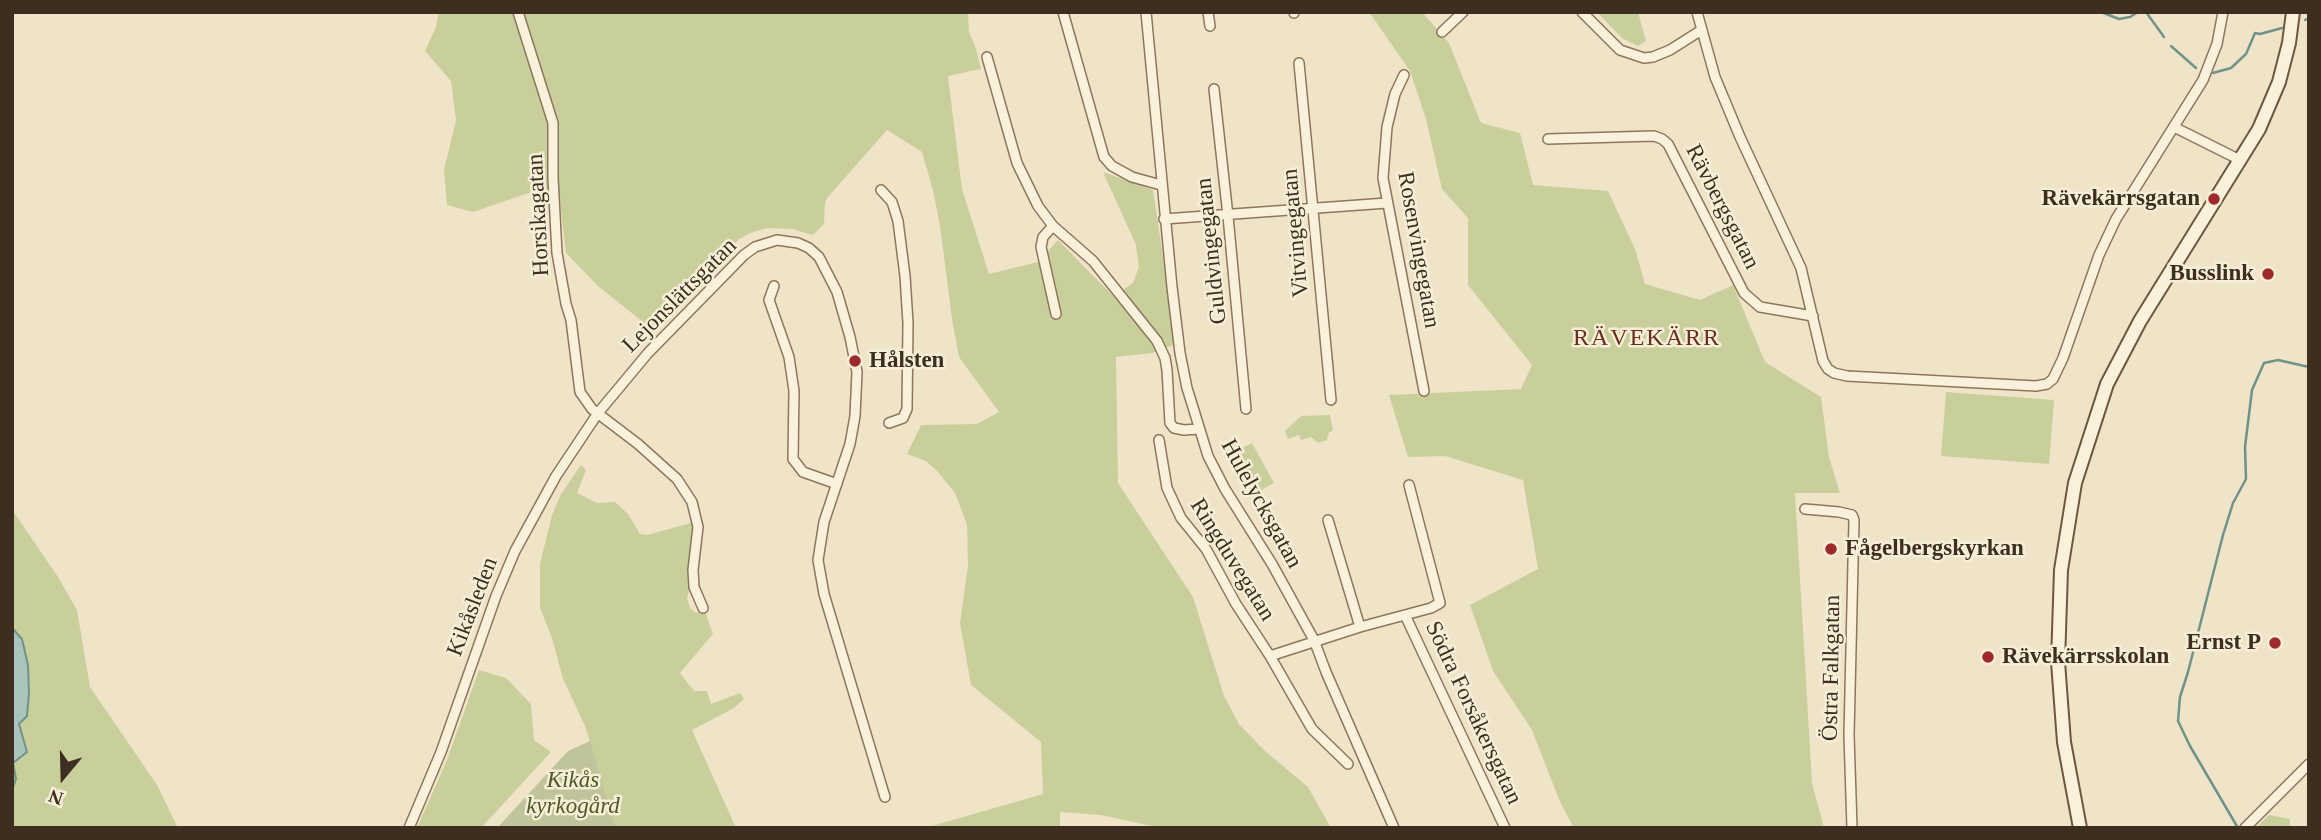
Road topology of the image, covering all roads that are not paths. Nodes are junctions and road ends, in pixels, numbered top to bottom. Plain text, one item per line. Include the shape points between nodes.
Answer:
1 (518, 12) edge
2 (1063, 12) edge
3 (1146, 12) edge
4 (1208, 12) edge
5 (1463, 12) edge
6 (1581, 12) edge
7 (1697, 12) edge
8 (2223, 12) edge
9 (2293, 12) edge
10 (1210, 26) dead end
11 (1700, 31) junction
12 (1442, 32) dead end
13 (987, 57) dead end
14 (1299, 63) dead end
15 (1404, 75) dead end
16 (1214, 89) dead end
17 (2174, 127) junction
18 (1548, 139) dead end
19 (2240, 160) junction
20 (1161, 185) junction
21 (881, 190) dead end
22 (1387, 203) junction
23 (1312, 210) junction
24 (1228, 216) junction
25 (1164, 219) junction
26 (1054, 226) junction
27 (774, 286) dead end
28 (1056, 314) dead end
29 (1812, 316) junction
30 (1424, 391) dead end
31 (1331, 400) dead end
32 (1246, 410) dead end
33 (597, 413) junction
34 (889, 423) dead end
35 (1199, 429) junction
36 (1159, 440) dead end
37 (837, 484) junction
38 (1409, 485) dead end
39 (1805, 509) dead end
40 (1328, 520) dead end
41 (703, 608) dead end
42 (1405, 615) junction
43 (1360, 627) junction
44 (1314, 640) junction
45 (1270, 656) junction
46 (1348, 764) dead end
47 (2309, 764) edge
48 (884, 797) dead end
49 (2248, 825) edge
50 (409, 828) edge
51 (1394, 828) edge
52 (1505, 828) edge
53 (1852, 828) edge
54 (2080, 828) edge

1 - 33 street, Horsikagatan via 553,123 557,253 580,393
2 - 20 street via 1104,157 1132,177
3 - 20 street, Hulelycksgatan
4 - 10 street
5 - 12 street
6 - 11 street via 1620,50 1644,58 1670,50
7 - 11 street
8 - 17 street via 2203,80
9 - 19 street via 2279,82
11 - 29 street via 1740,138 1801,268
13 - 26 street via 1017,163 1038,206
14 - 23 street, Vitvingegatan
15 - 22 street, Rosenvingegatan via 1385,139
16 - 24 street, Guldvingegatan
17 - 19 street
17 - 29 street via 2116,219 2063,358 2047,384 1834,373 1823,361
18 - 29 street, Rävbergsgatan via 1662,139 1744,293 1760,307
19 - 54 street via 2153,298 2112,374 2075,483 2061,570 2058,662 2064,742
20 - 25 street, Hulelycksgatan
21 - 34 street via 892,202 898,221 908,323 907,409 903,418
22 - 23 street
22 - 30 street, Rosenvingegatan
23 - 24 street
23 - 31 street, Vitvingegatan
24 - 25 street
24 - 32 street, Guldvingegatan
25 - 35 street, Hulelycksgatan via 1180,353
26 - 28 street via 1043,237 1041,247
26 - 35 street via 1093,261 1157,341 1165,358 1174,428
27 - 37 street via 769,300 789,357 794,391 794,463 803,472
33 - 37 street, Lejonslättsgatan via 648,353 744,255 768,242 798,243 819,257 837,292 856,373 853,426
33 - 41 street via 685,489 698,527 694,587
33 - 50 street, Kikåsleden via 515,551
35 - 44 street, Hulelycksgatan via 1225,489
36 - 45 street, Ringduvegatan via 1167,488 1181,518 1206,549
37 - 48 street, Lejonslättsgatan via 818,560
38 - 42 street via 1440,603
39 - 53 street, Östra Falkgatan via 1852,514 1854,520 1849,735
40 - 43 street
42 - 43 street
42 - 52 street, Södra Forsåkersgatan
43 - 44 street
44 - 45 street
44 - 51 street, Hulelycksgatan
45 - 46 street, Ringduvegatan via 1312,729
47 - 49 street

